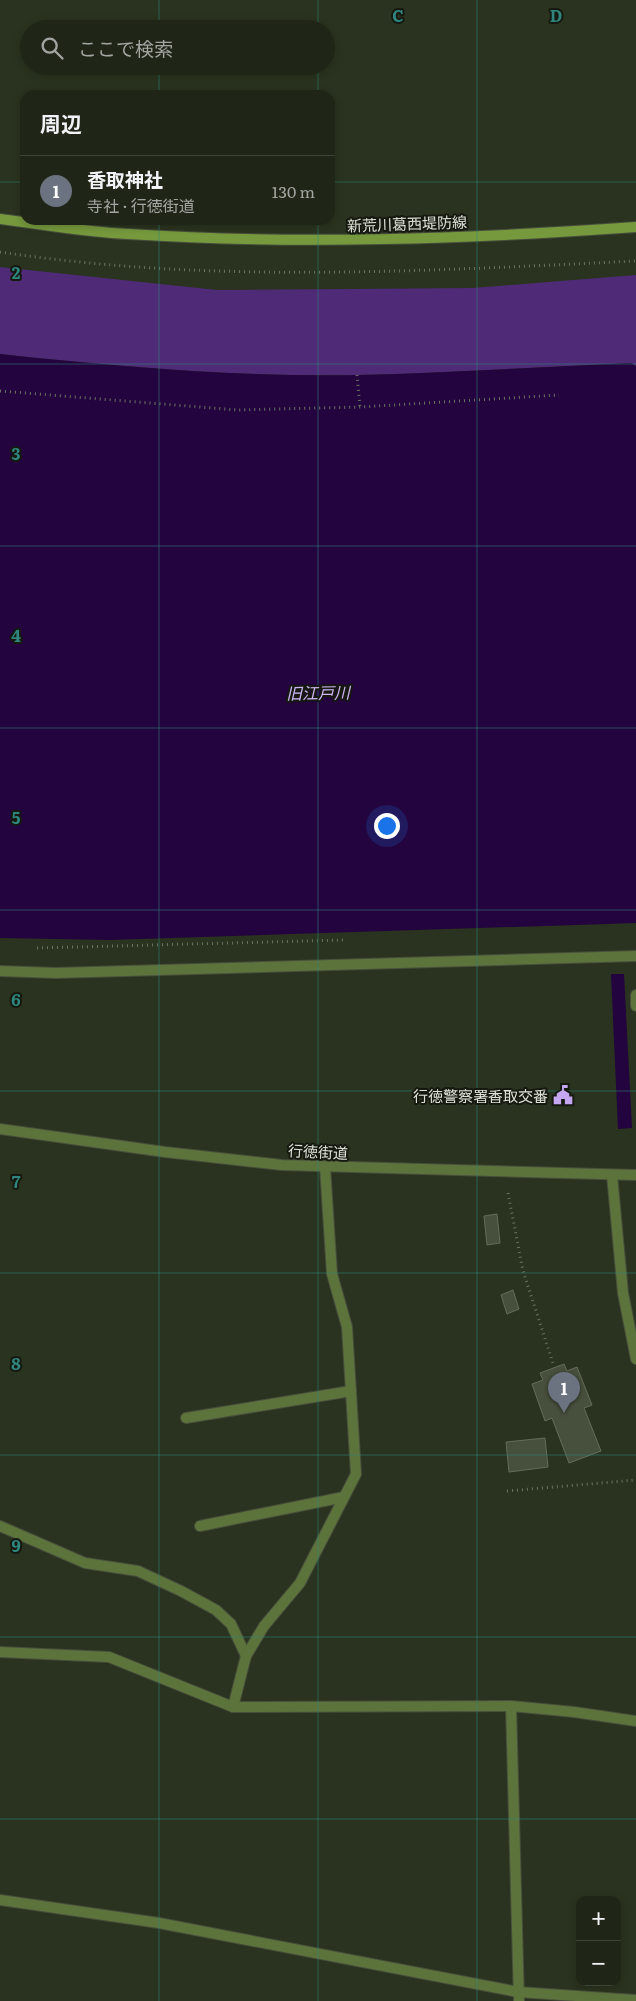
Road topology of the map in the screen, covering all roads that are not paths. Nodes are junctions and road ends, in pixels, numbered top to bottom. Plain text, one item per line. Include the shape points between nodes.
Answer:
1 (0, 220) edge
2 (20, 222) edge
3 (45, 225) edge
4 (636, 227) edge
5 (636, 956) edge
6 (0, 970) edge
7 (636, 995) edge
8 (636, 1006) edge
9 (0, 1128) edge
10 (325, 1167) junction
11 (612, 1175) junction
12 (636, 1175) edge
13 (636, 1359) edge
14 (352, 1391) junction
15 (186, 1418) dead end
16 (344, 1497) junction
17 (0, 1526) edge
18 (200, 1526) dead end
19 (0, 1652) edge
20 (246, 1656) junction
21 (511, 1706) junction
22 (233, 1707) junction
23 (636, 1721) edge
24 (0, 1900) edge
25 (518, 1996) edge
26 (636, 2000) edge

1 - 2 main road, 新荒川葛西堤防線
3 - 4 main road, 新荒川葛西堤防線 via 127,234 374,240
5 - 6 street via 56,973
7 - 8 street
9 - 10 street, 行徳街道 via 234,1161
10 - 11 street, 行徳街道
10 - 14 street via 332,1274 347,1327
11 - 12 street, 行徳街道
11 - 13 street via 623,1293
14 - 15 street
14 - 16 street via 356,1474
16 - 18 street
16 - 20 street via 300,1583 264,1626
17 - 20 street via 85,1563 138,1571 181,1591 216,1610 231,1624
19 - 22 street via 109,1657
20 - 22 street
21 - 22 street
21 - 23 street
21 - 25 street
24 - 25 street via 159,1923
25 - 26 street

